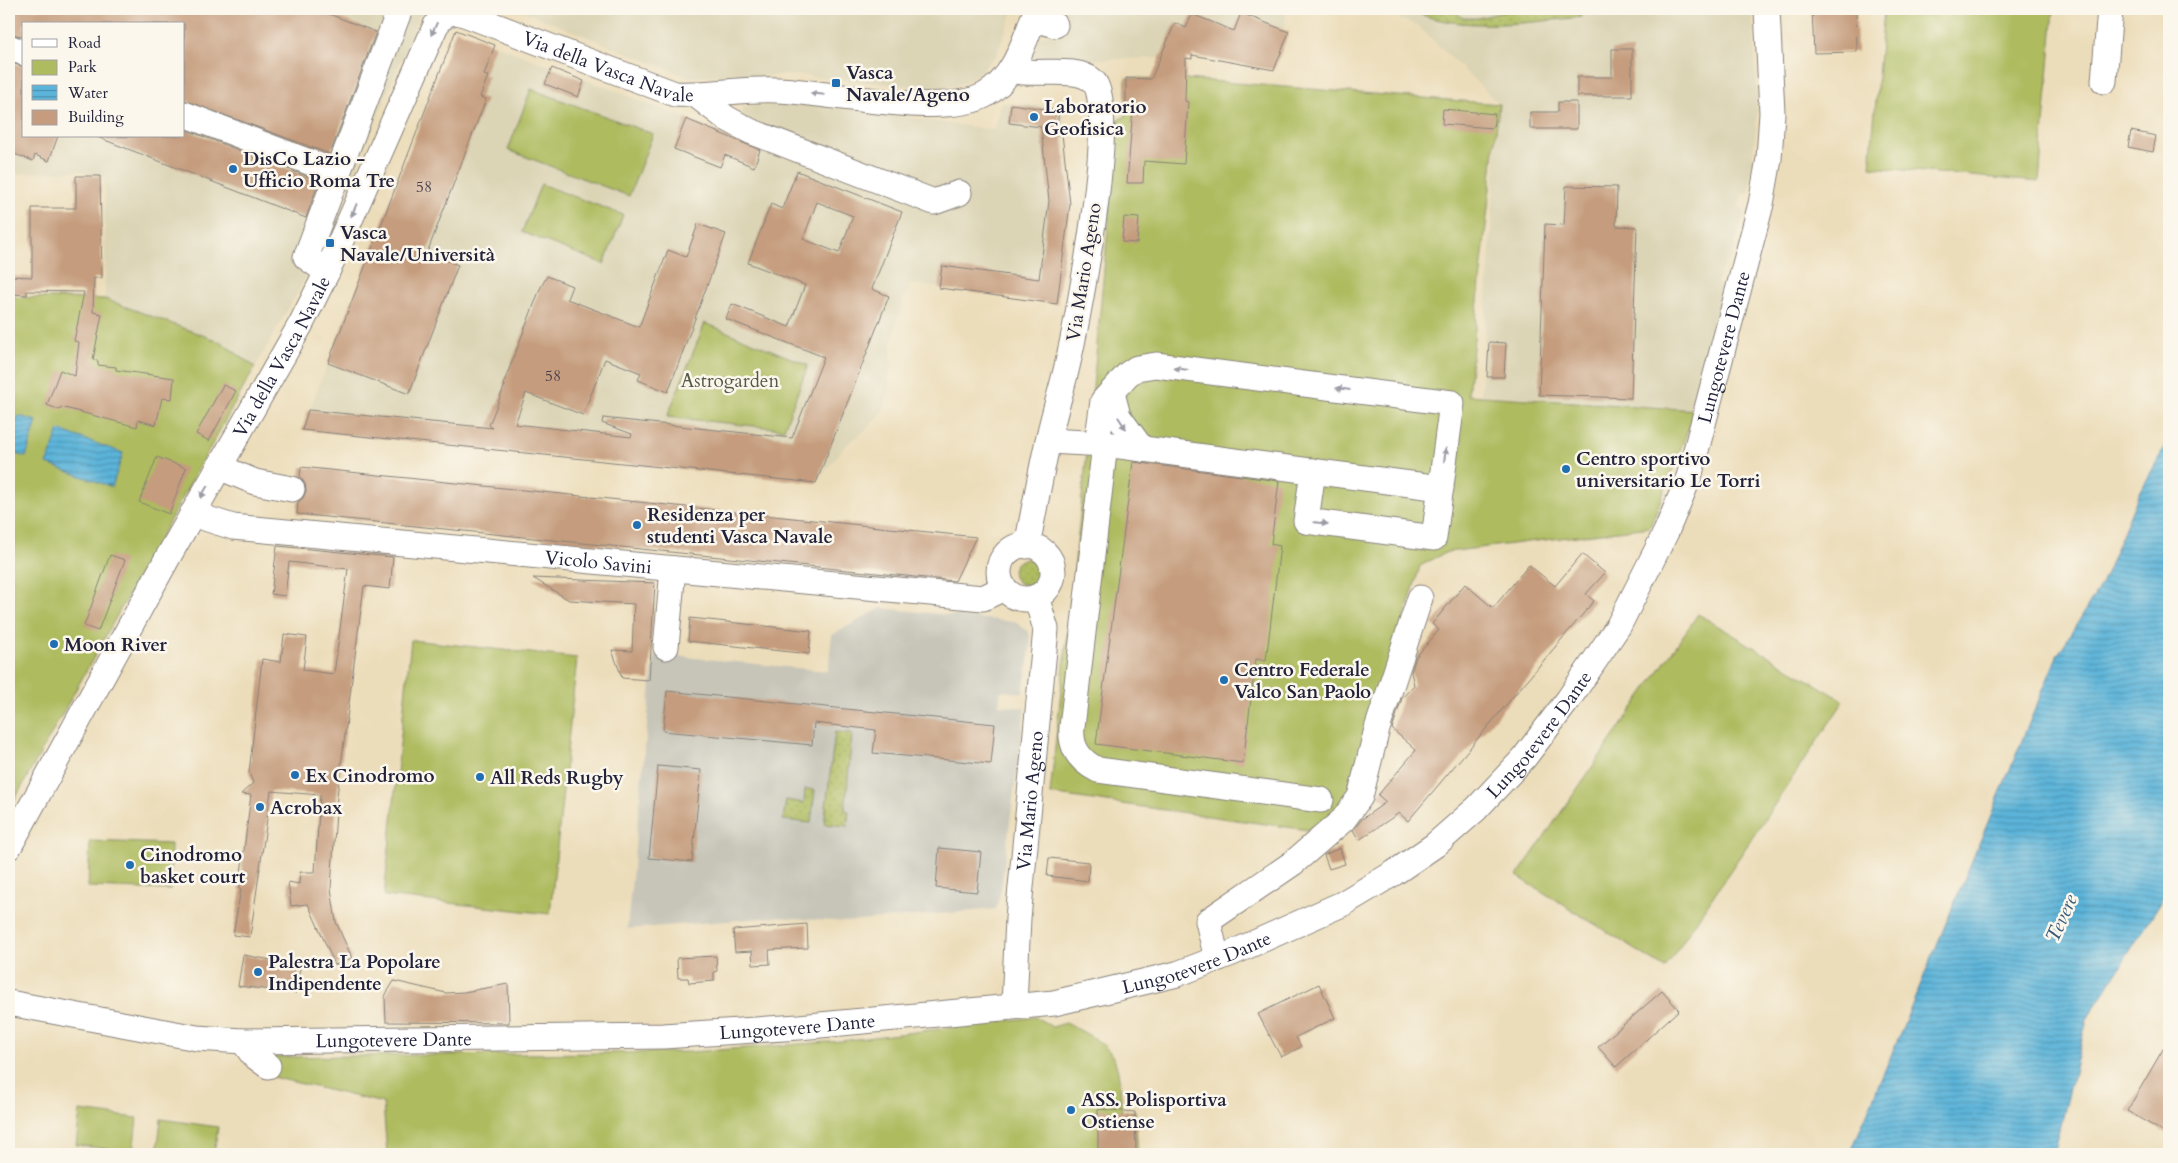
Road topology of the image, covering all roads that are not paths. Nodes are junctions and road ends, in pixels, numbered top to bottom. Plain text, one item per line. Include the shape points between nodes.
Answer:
1 (400, 9) edge
2 (1767, 9) edge
3 (2110, 9) edge
4 (1042, 17) edge
5 (9, 47) edge
6 (22, 52) edge
7 (1011, 70) junction
8 (2104, 80) dead end
9 (696, 95) junction
10 (185, 114) edge
11 (338, 173) junction
12 (959, 193) dead end
13 (327, 272) junction
14 (1112, 393) junction
15 (1048, 441) junction
16 (1101, 444) junction
17 (1142, 449) junction
18 (219, 467) junction
19 (1313, 471) junction
20 (1440, 488) junction
21 (292, 489) dead end
22 (192, 514) junction
23 (1027, 546) junction
24 (672, 569) junction
25 (1004, 588) junction
26 (1036, 597) junction
27 (1420, 598) dead end
28 (666, 647) dead end
29 (1041, 680) junction
30 (1077, 684) junction
31 (1321, 800) dead end
32 (9, 847) edge
33 (1217, 959) junction
34 (9, 1003) edge
35 (1014, 1006) junction
36 (243, 1041) junction
37 (268, 1066) dead end

1 - 11 street
2 - 33 street, Lungotevere Dante via 1772,113 1758,219 1689,477 1666,532 1619,624 1524,758 1476,809 1435,845 1342,904
3 - 8 street
4 - 7 street, Via della Vasca Navale
5 - 6 street
7 -> 9 street, Via della Vasca Navale via 986,94 971,101 950,104 917,104 776,90
7 - 15 street, Via Mario Ageno via 1022,74 1082,75 1092,80 1102,100 1103,136 1086,270 1070,355
9 - 12 street via 726,118 750,130 934,202
9 -> 13 street, Via della Vasca Navale via 675,94 458,12 445,14 436,25
10 - 11 street
11 - 13 street via 306,257
13 - 18 street, Via della Vasca Navale
14 - 16 street via 1103,401
14 -> 17 street via 1118,416
20 -> 14 street via 1452,403 1156,366 1137,368
15 - 16 street
15 - 23 street, Via Mario Ageno
16 - 17 street
16 - 30 street
17 - 19 street
18 - 21 street via 255,482
18 -> 22 street, Via della Vasca Navale
19 - 20 street
19 -> 20 street via 1306,521 1434,538
22 - 24 street, Vicolo Savini via 233,527
22 - 32 street, Via della Vasca Navale
23 - 25 street via 1005,556 999,572
23 - 26 street via 1043,552 1052,568 1050,585
24 - 25 street, Vicolo Savini via 983,598
24 - 28 street
25 - 26 street via 1018,598
26 - 29 street, Via Mario Ageno via 1046,629
27 - 33 street via 1360,797 1343,820 1292,863 1208,921
29 - 30 street
29 - 35 street, Via Mario Ageno via 1018,918
30 - 31 street via 1071,741 1076,753 1092,768
33 - 35 street, Lungotevere Dante via 1177,974 1098,994 1054,1003
34 - 36 street, Lungotevere Dante via 197,1038
35 - 36 street, Lungotevere Dante via 663,1036
36 - 37 street via 253,1055

